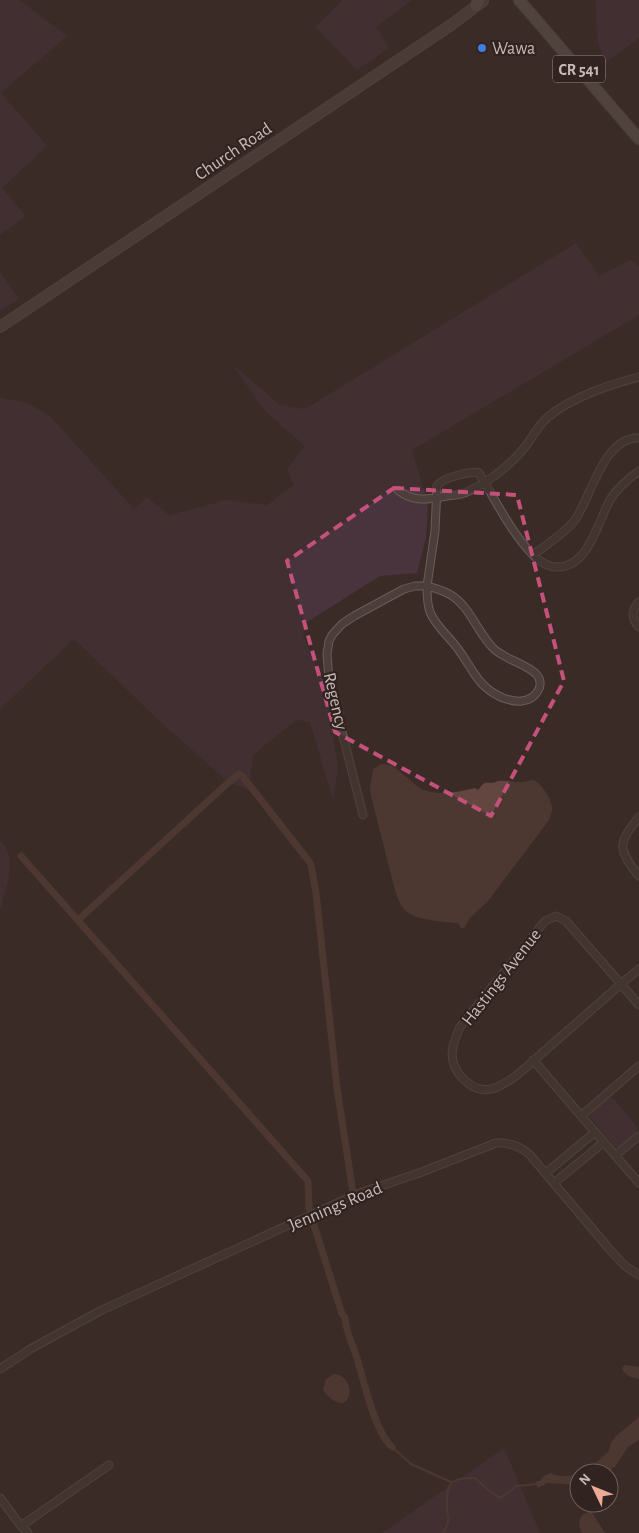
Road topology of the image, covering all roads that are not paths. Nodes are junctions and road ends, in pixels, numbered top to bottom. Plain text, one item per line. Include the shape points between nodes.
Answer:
1 (519, 0) edge
2 (529, 0) edge
3 (479, 2) edge
4 (531, 14) junction
5 (639, 139) edge
6 (0, 327) edge
7 (639, 377) edge
8 (639, 438) edge
9 (639, 471) edge
10 (484, 482) junction
11 (398, 490) dead end
12 (436, 498) junction
13 (533, 555) junction
14 (427, 586) junction
15 (639, 602) edge
16 (639, 627) edge
17 (363, 815) dead end
18 (639, 817) edge
19 (639, 876) edge
20 (639, 969) edge
21 (621, 984) junction
22 (639, 1005) edge
23 (534, 1060) junction
24 (639, 1066) edge
25 (581, 1116) junction
26 (595, 1132) junction
27 (639, 1136) edge
28 (604, 1142) junction
29 (616, 1155) junction
30 (546, 1174) junction
31 (554, 1183) junction
32 (639, 1183) edge
33 (639, 1275) edge
34 (0, 1370) edge
35 (109, 1465) dead end
36 (0, 1498) edge
37 (21, 1526) junction
38 (28, 1533) edge

1 - 4 main road, CR 541
2 - 4 main road
3 - 6 main road, Church Road via 410,52
4 - 5 main road, CR 541
7 - 10 street via 588,394 549,416 518,454
8 - 13 street via 625,441 611,452 575,519
9 - 13 street via 612,496 588,547 579,558 567,565 554,567
10 - 12 street via 459,495
10 - 12 street via 475,472 448,478 439,482
10 - 13 street
11 - 12 street via 415,499
12 - 14 street
14 - 14 street via 454,597 497,652 536,674 540,682 538,692 529,700 516,702 495,694 478,680 433,618
14 - 17 street, Regency via 404,588 354,616 342,624 329,641 329,680
15 - 16 street via 633,611 634,621
18 - 19 street via 627,832 623,848
20 - 21 street
21 - 22 street
21 - 23 street, Hastings Avenue
21 - 23 street, Hastings Avenue via 566,921 556,916 545,921 460,1028 451,1050 457,1071 478,1089 500,1086
23 - 25 street
24 - 25 street
25 - 26 street
26 - 28 street
26 - 30 street
27 - 29 street
28 - 29 street
28 - 31 street
29 - 32 street
30 - 31 street, Jennings Road
30 - 34 street, Jennings Road via 530,1155 515,1145 506,1142 486,1145 357,1194 117,1303 39,1344
31 - 33 street, Jennings Road via 621,1263
35 - 37 street
36 - 37 street
37 - 38 street

